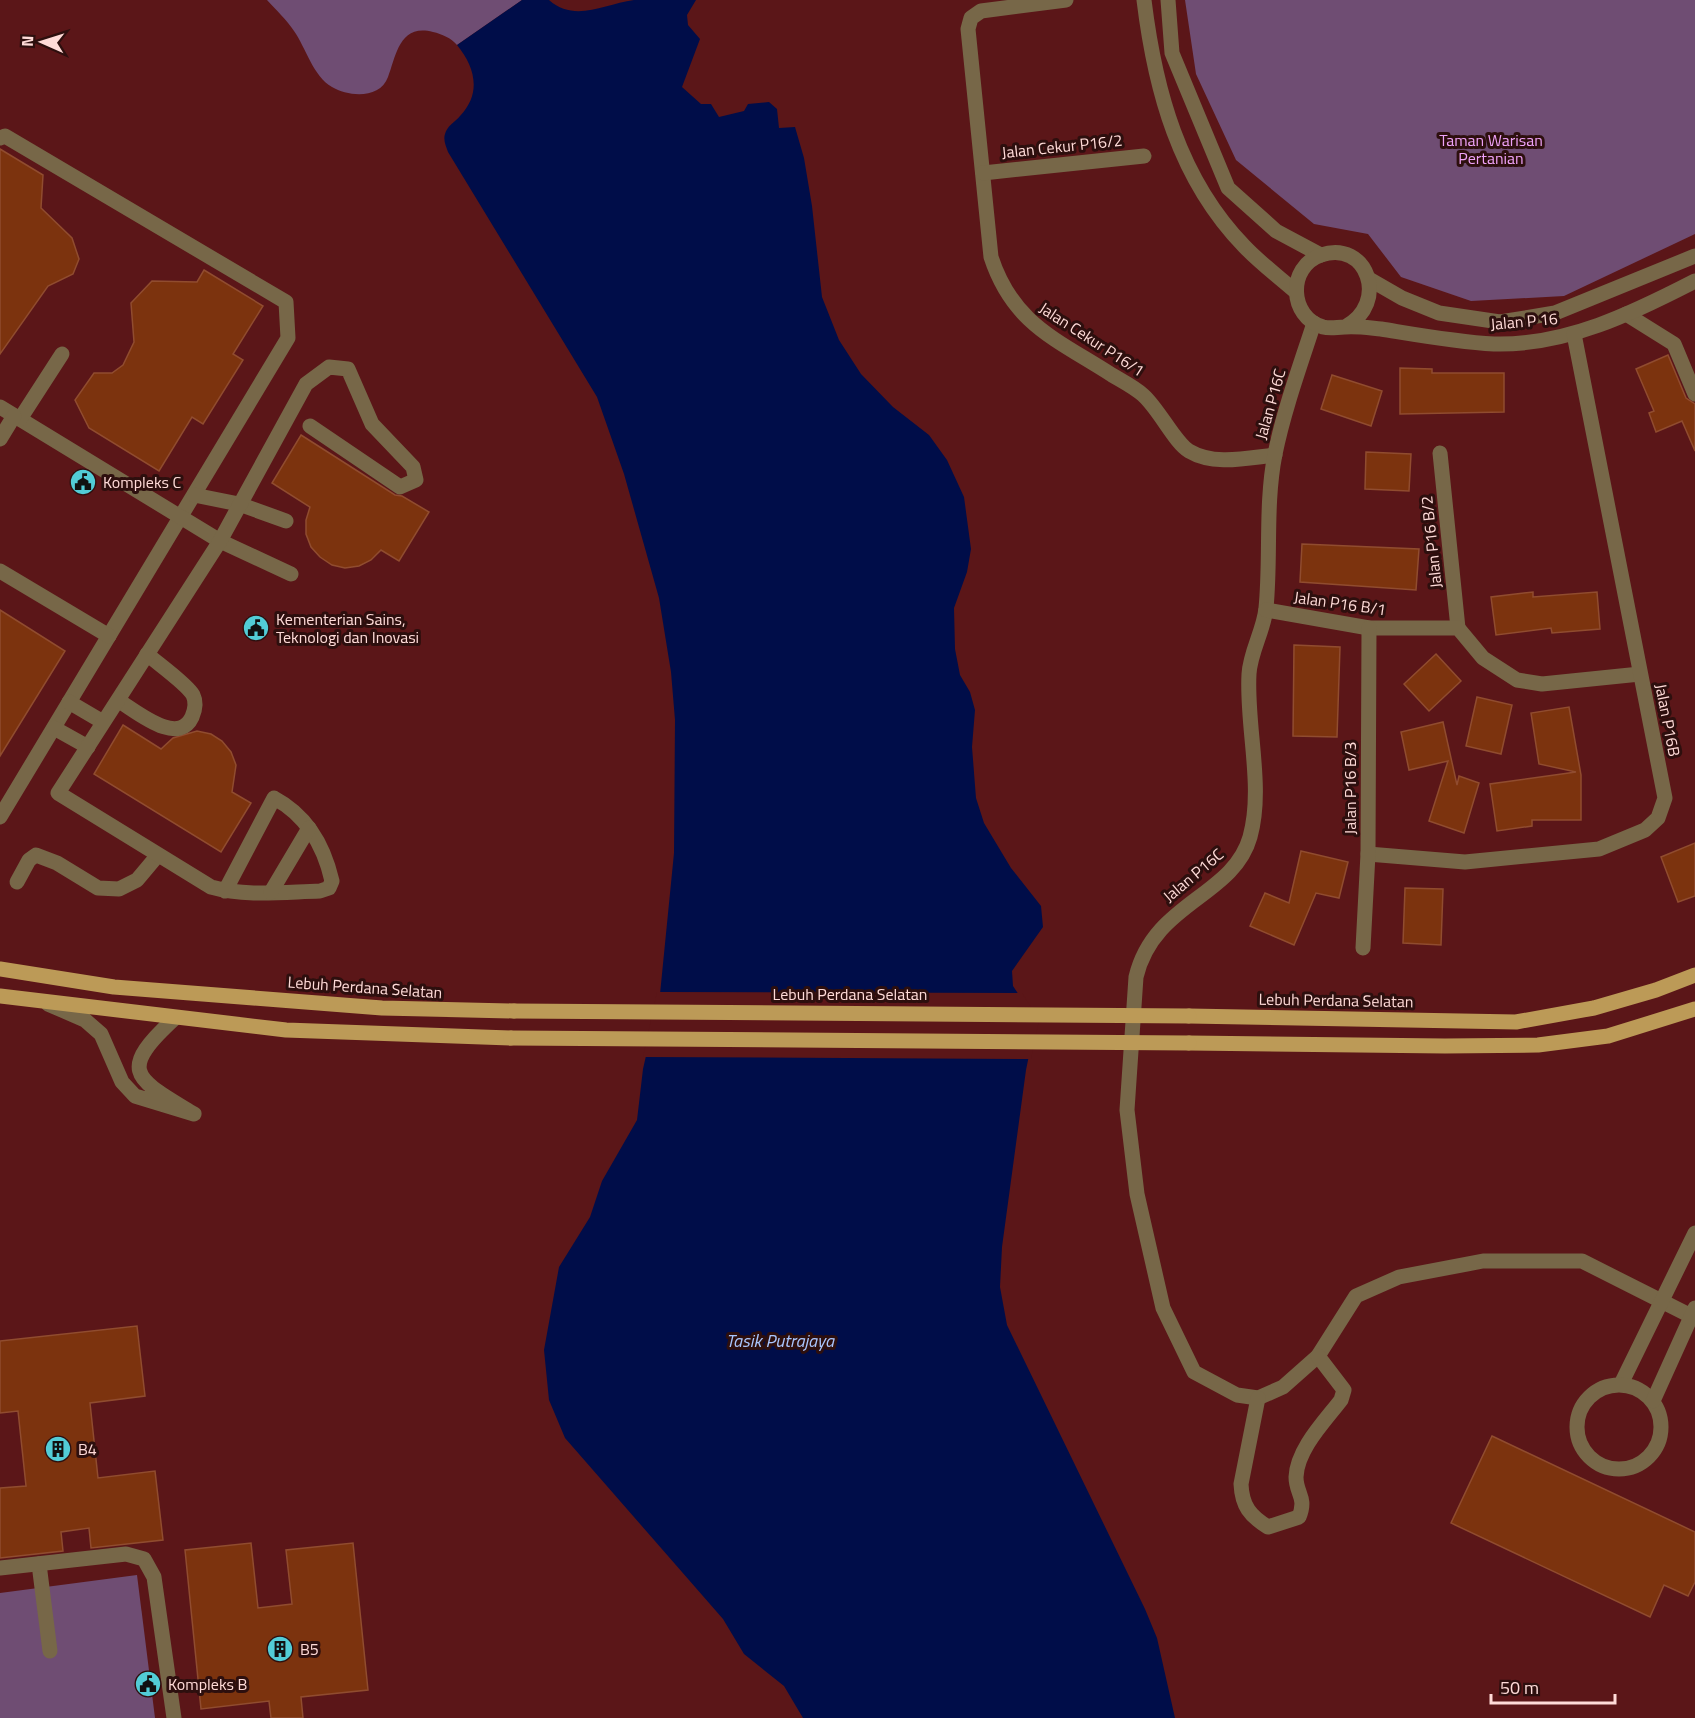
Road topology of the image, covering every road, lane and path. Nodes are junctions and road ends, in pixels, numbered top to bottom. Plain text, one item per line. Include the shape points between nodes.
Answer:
1 (1066, 0) edge
2 (1144, 0) edge
3 (1168, 0) edge
4 (0, 138) edge
5 (1144, 156) dead end
6 (983, 172) junction
7 (1321, 255) junction
8 (1695, 256) edge
9 (1369, 279) junction
10 (1695, 280) edge
11 (1296, 292) junction
12 (1626, 314) junction
13 (1314, 323) junction
14 (1345, 327) junction
15 (1574, 334) junction
16 (62, 354) dead end
17 (1695, 394) edge
18 (0, 407) edge
19 (17, 417) junction
20 (310, 426) dead end
21 (0, 439) edge
22 (1440, 453) dead end
23 (1275, 455) junction
24 (194, 495) junction
25 (239, 504) junction
26 (180, 517) junction
27 (286, 521) dead end
28 (219, 541) junction
29 (0, 571) edge
30 (291, 574) dead end
31 (1266, 610) junction
32 (1369, 628) junction
33 (1458, 628) junction
34 (109, 636) junction
35 (147, 654) junction
36 (1640, 674) junction
37 (119, 701) junction
38 (69, 702) junction
39 (103, 722) junction
40 (54, 728) junction
41 (88, 747) junction
42 (0, 817) edge
43 (309, 828) junction
44 (1368, 854) junction
45 (158, 855) junction
46 (17, 882) dead end
47 (225, 891) junction
48 (271, 892) junction
49 (1363, 948) dead end
50 (0, 969) edge
51 (1695, 975) edge
52 (0, 996) edge
53 (46, 1003) junction
54 (1695, 1009) edge
55 (175, 1018) junction
56 (1694, 1236) edge
57 (1662, 1301) junction
58 (1694, 1314) edge
59 (1318, 1356) junction
60 (1621, 1384) junction
61 (1258, 1398) junction
62 (1653, 1401) junction
63 (39, 1564) junction
64 (0, 1568) edge
65 (50, 1652) dead end
66 (174, 1718) edge

1 - 6 street, Jalan Cekur P16/1 via 981,11 970,18
2 - 11 street via 1151,59 1179,149 1211,205 1244,246
3 - 7 street, Jalan P 16 via 1173,53 1228,188 1276,231
4 - 24 street via 5,136 286,302 288,338
5 - 6 street, Jalan Cekur P16/2
6 - 23 street, Jalan Cekur P16/1 via 991,257 1013,304 1030,323 1142,394 1188,451 1219,460
7 - 9 street, Jalan P 16 via 1333,253 1355,260
7 - 11 street via 1302,269
8 - 9 street, Jalan P 16 via 1555,313 1500,322 1439,313
9 - 14 street via 1371,290 1366,307 1356,321
10 - 12 street, Jalan P 16
11 - 13 street via 1298,305
12 - 15 street, Jalan P 16
12 - 17 street via 1674,344
13 - 14 street, Jalan P 16 via 1324,328
13 - 23 street, Jalan P16C
14 - 15 street, Jalan P 16 via 1495,344
15 - 36 street, Jalan P16B
16 - 19 street
18 - 19 street
19 - 21 street
19 - 26 street
20 - 25 street via 400,487 416,480 413,467 372,424 348,369 329,367 306,384
22 - 33 street, Jalan P16 B/2
23 - 31 street, Jalan P16C
24 - 25 street
24 - 26 street
25 - 27 street
25 - 28 street
26 - 28 street
26 - 34 street
28 - 30 street
28 - 35 street
29 - 34 street
31 - 32 street, Jalan P16 B/1
31 - 61 street, Jalan P16C via 1249,671 1248,723 1255,774 1251,834 1230,871 1158,930 1140,960 1126,1110 1137,1194 1162,1308 1194,1372 1237,1395
32 - 33 street, Jalan P16 B/1
32 - 44 street, Jalan P16 B/3
33 - 36 street via 1483,658 1517,680 1542,684
34 - 38 street
35 - 37 street
35 - 37 street via 192,693 196,708 189,723 177,730 163,727
36 - 44 street, Jalan P16B via 1665,798 1658,818 1645,830 1599,849 1465,862
37 - 39 street
38 - 39 street
38 - 40 street
39 - 41 street
40 - 41 street
40 - 42 street
41 - 45 street via 58,793
43 - 47 street via 297,813 274,798
43 - 48 street
43 - 48 street via 330,872 330,888
44 - 49 street, Jalan P16 B/3
45 - 46 street via 136,880 119,889 98,888 36,855
45 - 47 street
47 - 48 street
50 - 51 main road, Lebuh Perdana Selatan, bridge via 114,987 382,1008 1516,1022 1594,1008
52 - 53 main road
53 - 55 main road
53 - 55 street via 84,1020 101,1034 122,1082 135,1096 194,1114 148,1086 141,1076 142,1050
54 - 55 main road, bridge via 1608,1036 1538,1045 1445,1046 511,1038 286,1030
56 - 57 street
57 - 58 street
57 - 59 street via 1582,1261 1483,1261 1399,1277 1356,1296
57 - 60 street
58 - 62 street
59 - 61 street via 1283,1387
59 - 61 street via 1344,1390 1298,1462 1296,1479 1304,1504 1299,1517 1268,1527 1251,1516 1242,1497 1241,1484
60 - 62 street via 1640,1390
60 - 62 street via 1597,1391 1582,1407 1576,1429 1582,1448 1597,1464 1617,1470 1642,1464 1656,1448 1662,1430
63 - 64 street
63 - 65 street
63 - 66 street via 126,1554 144,1559 154,1577

